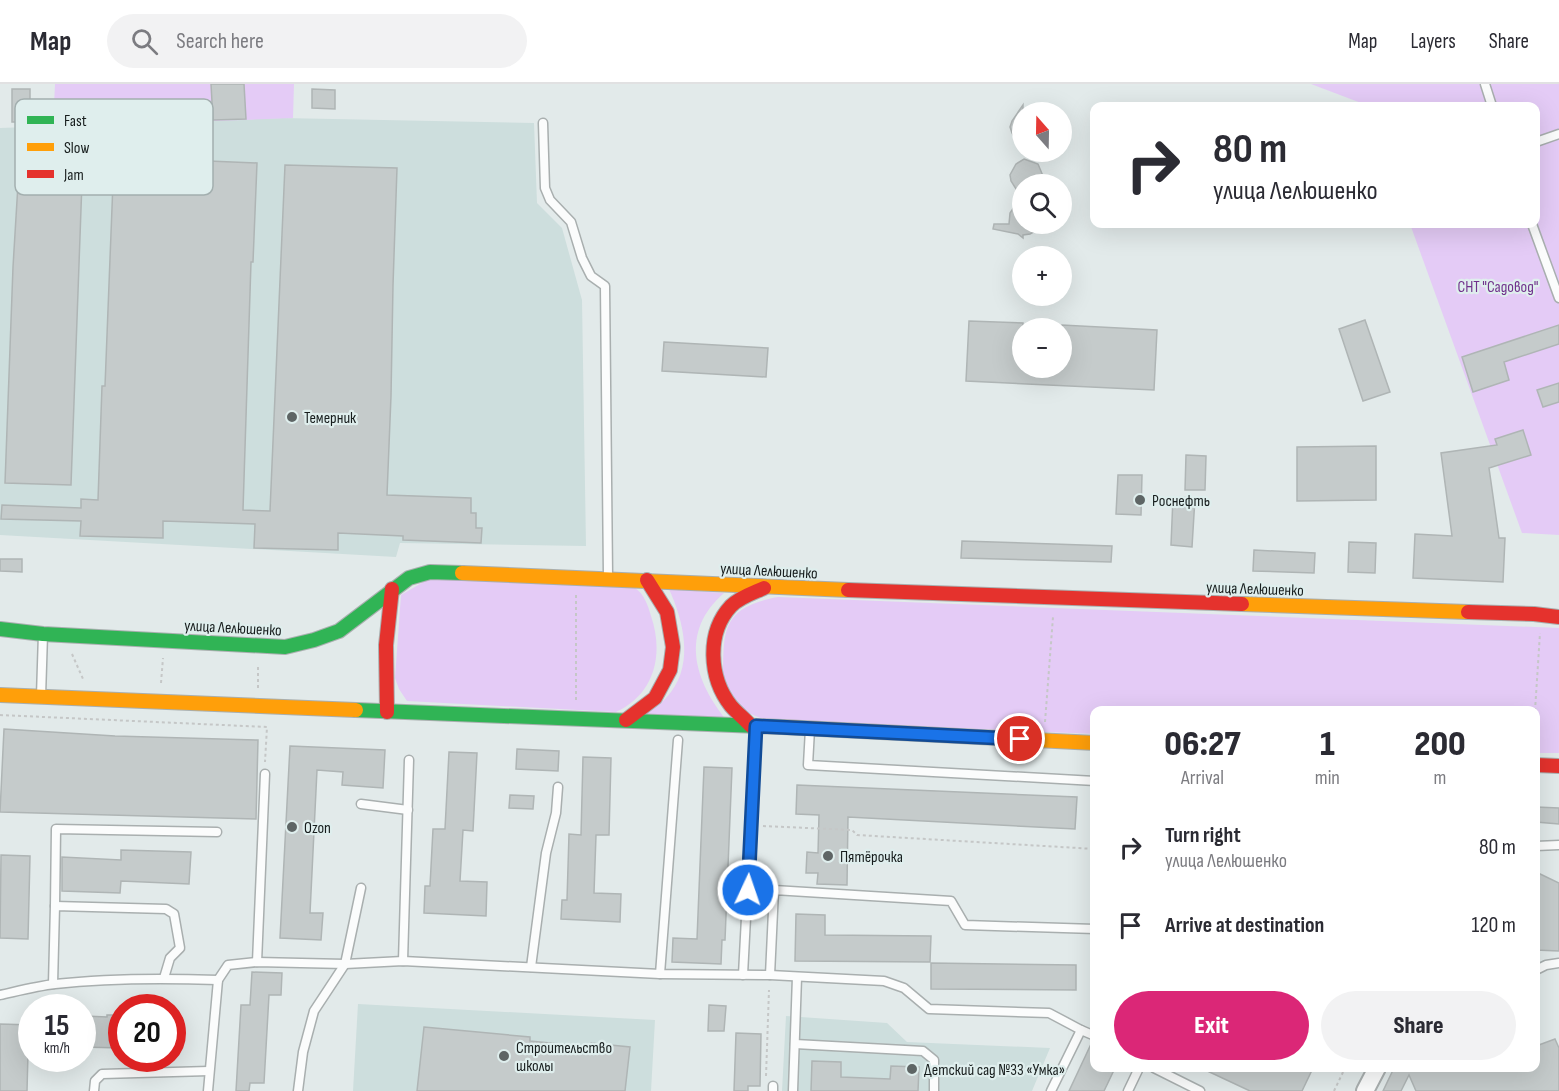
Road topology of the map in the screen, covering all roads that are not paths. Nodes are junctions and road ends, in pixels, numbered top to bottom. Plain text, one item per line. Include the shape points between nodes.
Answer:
1 (1485, 84) edge
2 (1491, 102) edge
3 (543, 123) dead end
4 (1559, 134) edge
5 (1540, 141) edge
6 (1533, 228) edge
7 (1558, 294) edge
8 (608, 579) junction
9 (647, 580) junction
10 (765, 587) junction
11 (392, 589) junction
12 (1559, 617) edge
13 (0, 629) edge
14 (43, 634) junction
15 (0, 695) edge
16 (40, 697) junction
17 (387, 712) junction
18 (626, 720) junction
19 (754, 726) junction
20 (810, 728) junction
21 (678, 740) dead end
22 (1090, 742) edge
23 (409, 760) dead end
24 (1540, 765) edge
25 (1559, 766) edge
26 (265, 774) road end
27 (1090, 781) edge
28 (558, 787) dead end
29 (361, 804) dead end
30 (408, 810) junction
31 (217, 832) dead end
32 (1559, 845) edge
33 (1540, 846) edge
34 (362, 888) dead end
35 (55, 906) junction
36 (1090, 929) edge
37 (404, 961) junction
38 (257, 962) junction
39 (1559, 963) edge
40 (345, 964) junction
41 (531, 966) junction
42 (1540, 968) edge
43 (660, 974) junction
44 (743, 975) junction
45 (770, 975) junction
46 (797, 977) junction
47 (164, 978) junction
48 (218, 980) junction
49 (53, 984) junction
50 (0, 995) edge
51 (1081, 1029) junction
52 (1090, 1034) edge
53 (795, 1044) junction
54 (209, 1071) junction
55 (1137, 1072) edge
56 (1162, 1072) edge
57 (1375, 1072) edge
58 (94, 1091) edge
59 (208, 1091) edge
60 (298, 1091) edge
61 (793, 1091) edge
62 (934, 1091) edge
63 (1051, 1091) edge
64 (1128, 1091) edge
65 (1200, 1091) edge
66 (1365, 1091) edge

1 - 2 lane
3 - 8 lane via 545,188 550,200 571,222 591,276 605,286
4 - 5 lane
6 - 7 lane
8 - 9 street, улица Лелюшенко
8 - 11 street, улица Лелюшенко via 430,572 409,578
9 - 10 street, улица Лелюшенко
9 - 18 street via 667,612 673,647 670,670 655,698
10 - 12 street, улица Лелюшенко
10 - 19 street via 731,606 714,637 713,662 718,684 731,705
11 - 14 street, улица Лелюшенко via 339,631 285,647
11 - 17 street via 386,645
13 - 14 street, улица Лелюшенко
14 - 16 lane
15 - 16 street
16 - 17 street
17 - 18 street
18 - 19 street
19 - 20 street
19 - 44 lane
20 - 22 street
20 - 27 lane via 808,765
21 - 43 lane
23 - 30 lane
24 - 25 street
26 - 38 lane
28 - 41 lane
29 - 30 lane
30 - 37 lane
31 - 35 lane via 56,828
32 - 33 lane
34 - 40 lane
35 - 47 lane via 166,909 174,914 180,948 170,958
35 - 49 lane
36 - 45 lane via 965,925 951,901 774,890
37 - 40 lane
37 - 41 lane
38 - 40 lane
38 - 48 lane via 228,965
39 - 42 lane
40 - 60 lane via 315,1011 303,1052
41 - 43 lane
43 - 44 lane
44 - 45 lane
45 - 46 lane
46 - 51 lane via 884,981 904,988 929,1009 1049,1013
46 - 53 lane
47 - 48 lane
47 - 49 lane
48 - 54 lane
49 - 50 lane
51 - 52 lane
51 - 63 lane
53 - 61 lane
53 - 62 lane via 923,1051 934,1060
54 - 58 lane via 102,1074 94,1081
54 - 59 lane
55 - 64 lane
56 - 65 lane
57 - 66 street

